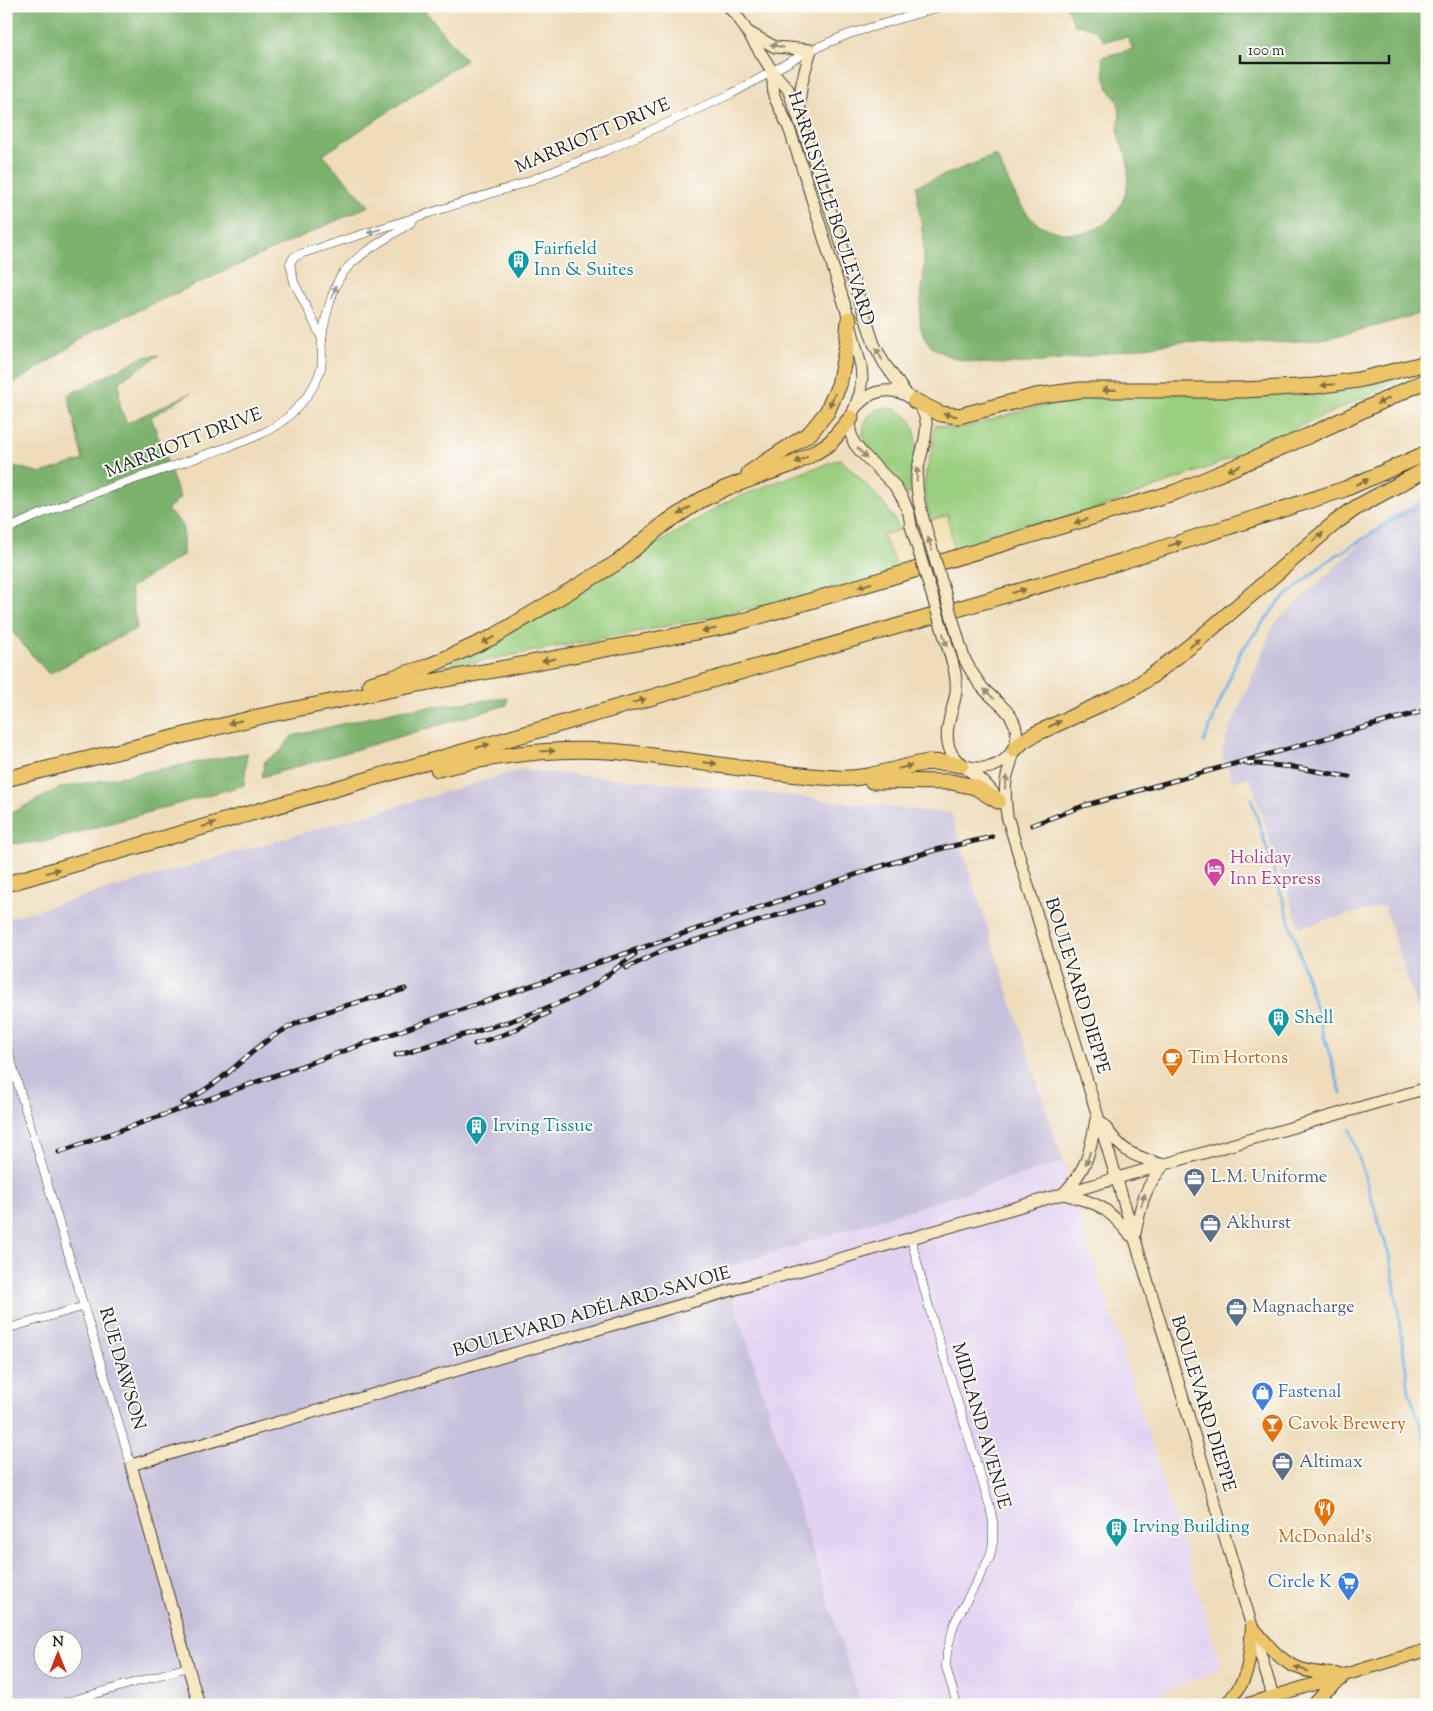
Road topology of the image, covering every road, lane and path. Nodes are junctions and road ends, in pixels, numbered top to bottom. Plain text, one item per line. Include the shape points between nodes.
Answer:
1 (728, 6) edge
2 (943, 6) edge
3 (747, 31) junction
4 (811, 50) junction
5 (772, 71) junction
6 (801, 122) junction
7 (420, 216) junction
8 (849, 319) junction
9 (322, 339) junction
10 (1427, 362) edge
11 (1427, 380) edge
12 (911, 398) junction
13 (853, 414) junction
14 (1427, 453) edge
15 (1427, 469) edge
16 (726, 488) junction
17 (6, 530) edge
18 (262, 716) junction
19 (1014, 750) junction
20 (961, 764) junction
21 (840, 778) junction
22 (6, 779) edge
23 (998, 801) junction
24 (261, 810) junction
25 (1007, 816) junction
26 (6, 884) edge
27 (6, 1044) edge
28 (1427, 1088) edge
29 (1096, 1114) junction
30 (1164, 1165) junction
31 (1116, 1179) junction
32 (1063, 1194) junction
33 (911, 1238) junction
34 (1134, 1240) junction
35 (85, 1306) junction
36 (6, 1329) edge
37 (131, 1465) junction
38 (1252, 1626) junction
39 (1427, 1650) edge
40 (188, 1667) junction
41 (1349, 1674) junction
42 (1275, 1702) edge
43 (57, 1705) edge
44 (199, 1705) edge
45 (957, 1705) edge
46 (1225, 1705) edge
47 (1245, 1705) edge
48 (1313, 1705) edge

1 - 3 main road
2 - 4 street, MARRIOTT DRIVE via 849,34
4 -> 3 main road via 775,48
3 - 5 main road
4 - 5 street, MARRIOTT DRIVE
4 - 6 main road via 801,83
5 - 6 main road, HARRISVILLE BOULEVARD via 788,89
5 - 7 street, MARRIOTT DRIVE via 731,94 605,151 521,184
5 - 8 main road, HARRISVILLE BOULEVARD via 774,96 791,136
12 -> 6 main road, HARRISVILLE BOULEVARD via 874,344
9 -> 7 street, MARRIOTT DRIVE via 341,274 358,256
7 -> 9 street, MARRIOTT DRIVE via 294,257 290,263 294,282
8 - 13 main road, HARRISVILLE BOULEVARD via 862,378
8 -> 16 highway via 848,345 839,386 827,412 810,433
9 - 17 street, MARRIOTT DRIVE via 321,368 314,386 278,425 244,441 72,502
10 -> 12 highway via 1358,380 1315,386 1243,390 1080,390 1036,396 959,416 941,414
11 -> 18 highway via 1308,436 1176,492 723,627
12 - 13 main road via 895,391 873,392 862,400
19 -> 12 main road, HARRISVILLE BOULEVARD, bridge via 1016,726 977,680 964,658 924,522 916,480 926,421 922,410
13 -> 16 highway via 842,431 814,453
13 -> 20 main road, HARRISVILLE BOULEVARD, bridge via 850,431 854,443 894,485 909,514 952,661 956,691 949,720 948,745
24 -> 14 highway via 1120,562 1345,489
19 -> 15 highway via 1035,734 1134,688 1198,640 1336,522
16 -> 18 highway via 664,524 618,562 493,637 419,670
18 -> 22 highway
19 - 20 main road via 998,765 986,769
25 -> 19 main road, HARRISVILLE BOULEVARD via 1004,792
21 -> 20 highway via 867,776 924,763
20 - 23 main road, HARRISVILLE BOULEVARD via 988,786
21 - 23 highway via 952,782 975,787
24 -> 21 highway via 476,760 543,751 608,751
23 - 25 main road, HARRISVILLE BOULEVARD
26 -> 24 highway
25 - 29 main road, BOULEVARD DIEPPE
27 - 35 street, RUE DAWSON
28 - 30 main road
29 - 30 main road via 1125,1151
29 - 31 main road, BOULEVARD DIEPPE
29 -> 32 main road via 1084,1167
30 - 31 main road, BOULEVARD ADÉLARD-SAVOIE
34 -> 30 main road via 1144,1196
31 - 32 main road, BOULEVARD ADÉLARD-SAVOIE
31 - 34 main road, BOULEVARD DIEPPE
32 - 33 main road, BOULEVARD ADÉLARD-SAVOIE
32 - 34 main road via 1107,1210
33 - 37 main road, BOULEVARD ADÉLARD-SAVOIE
33 - 45 street, MIDLAND AVENUE via 993,1522 990,1557 954,1624 947,1652 946,1667
34 - 38 main road, BOULEVARD DIEPPE
35 - 36 street
35 - 37 street, RUE DAWSON
37 - 40 main road, RUE DAWSON
41 -> 38 main road via 1293,1667 1273,1652
38 - 42 main road, BOULEVARD DIEPPE
38 - 46 main road via 1246,1674 1238,1691
39 - 41 main road
40 - 43 street
40 - 44 main road, RUE DAWSON
41 - 42 main road
41 - 48 main road
42 - 47 main road

